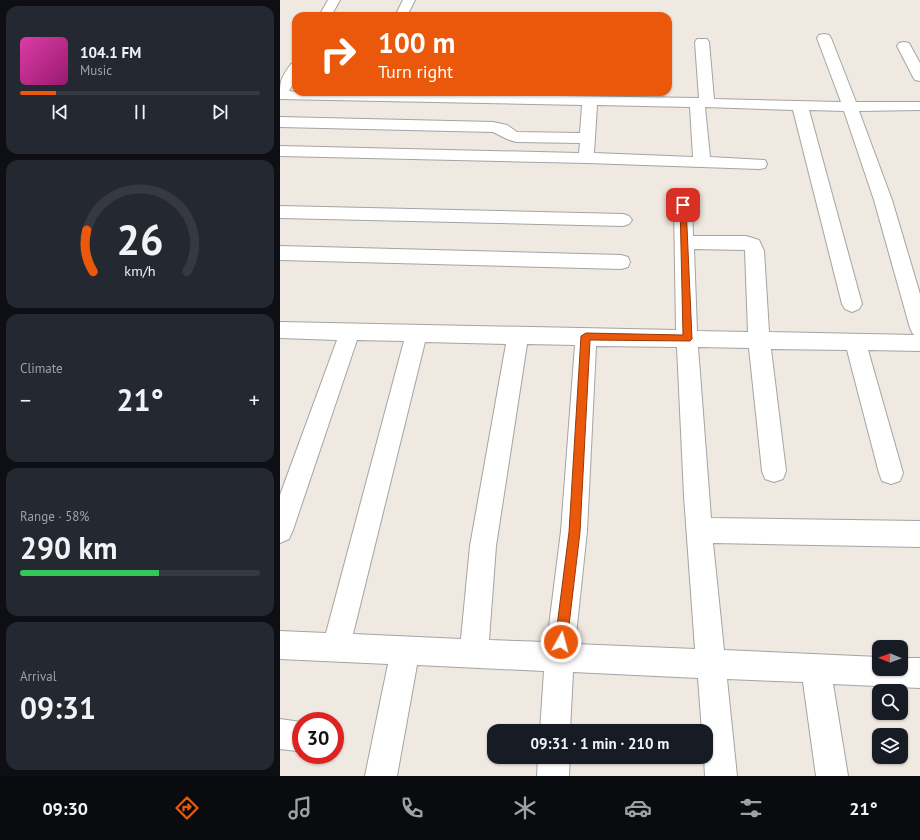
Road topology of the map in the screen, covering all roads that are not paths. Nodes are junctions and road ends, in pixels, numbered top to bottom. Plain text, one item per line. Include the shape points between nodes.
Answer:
1 (334, 0) edge
2 (408, 0) edge
3 (327, 12) edge
4 (403, 12) edge
5 (824, 38) dead end
6 (702, 42) dead end
7 (904, 46) dead end
8 (292, 74) edge
9 (920, 77) edge
10 (280, 94) edge
11 (292, 94) edge
12 (436, 96) edge
13 (478, 96) edge
14 (538, 96) edge
15 (642, 97) edge
16 (458, 98) junction
17 (590, 100) junction
18 (702, 102) junction
19 (800, 106) junction
20 (917, 106) edge
21 (850, 107) junction
22 (280, 122) edge
23 (920, 122) edge
24 (450, 125) junction
25 (588, 138) junction
26 (280, 151) edge
27 (444, 154) junction
28 (587, 158) junction
29 (702, 162) junction
30 (759, 164) dead end
31 (683, 205) dead end
32 (280, 212) edge
33 (623, 220) dead end
34 (685, 242) junction
35 (280, 253) edge
36 (622, 262) dead end
37 (852, 304) dead end
38 (920, 328) edge
39 (280, 330) edge
40 (350, 331) junction
41 (417, 332) junction
42 (518, 336) junction
43 (586, 336) junction
44 (687, 339) junction
45 (759, 340) junction
46 (855, 342) junction
47 (920, 343) edge
48 (774, 471) dead end
49 (891, 473) dead end
50 (280, 530) edge
51 (699, 530) junction
52 (920, 534) edge
53 (280, 645) edge
54 (336, 647) junction
55 (405, 650) junction
56 (474, 654) junction
57 (559, 657) junction
58 (710, 664) junction
59 (816, 668) junction
60 (920, 673) edge
61 (555, 724) edge
62 (554, 764) edge
63 (381, 776) edge
64 (553, 776) edge
65 (721, 776) edge
66 (832, 776) edge

1 - 3 street
2 - 4 street
5 - 21 street
6 - 18 street
7 - 9 street
8 - 10 street
10 - 11 street
12 - 16 street
13 - 16 street
14 - 17 street
15 - 17 street
15 - 18 street
16 - 24 street
17 - 25 street
18 - 19 street
18 - 29 street
19 - 21 street
19 - 37 street
20 - 21 street
20 - 23 street
21 - 38 street via 883,200
22 - 24 street
24 - 25 street via 500,128 516,137
24 - 27 street
25 - 28 street
26 - 27 street
27 - 28 street
28 - 29 street
29 - 30 street
31 - 34 street
32 - 33 street
34 - 44 street
34 - 45 street via 738,242 752,245 755,251
35 - 36 street
39 - 40 street
40 - 41 street
40 - 50 street
41 - 42 street
41 - 54 street
42 - 43 street
42 - 56 street via 483,546
43 - 44 street
43 - 57 street via 574,532
44 - 45 street
44 - 51 street
45 - 46 street
45 - 48 street
46 - 47 street
46 - 49 street
51 - 52 street
51 - 58 street
53 - 54 street
54 - 55 street
55 - 56 street
55 - 63 street
56 - 57 street
57 - 58 street
57 - 61 street
58 - 59 street
58 - 65 street
59 - 60 street
59 - 66 street
62 - 64 street

